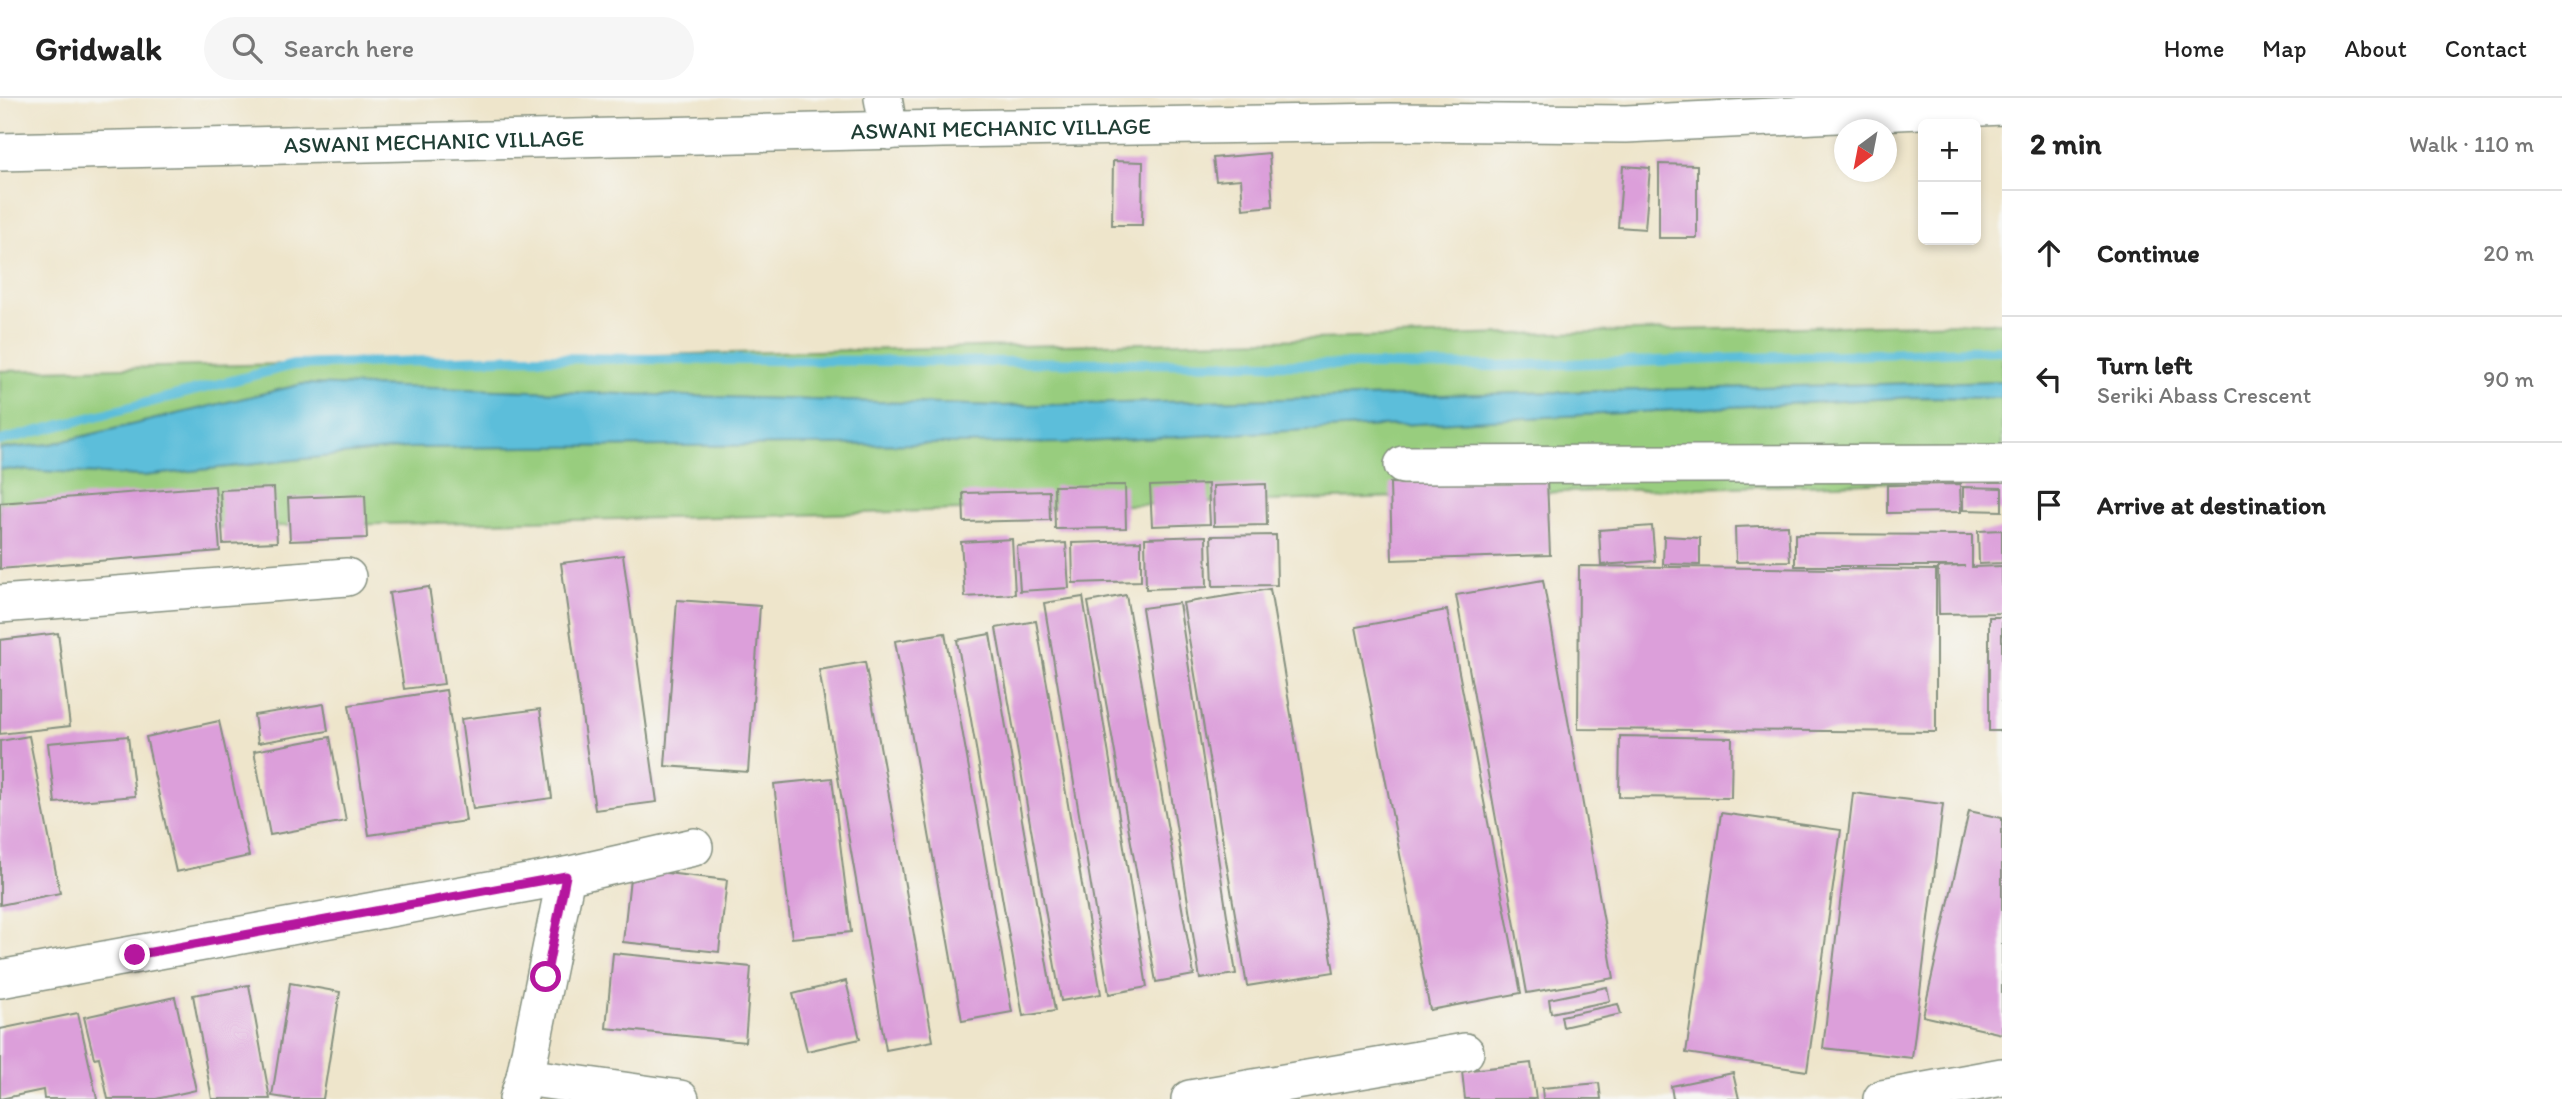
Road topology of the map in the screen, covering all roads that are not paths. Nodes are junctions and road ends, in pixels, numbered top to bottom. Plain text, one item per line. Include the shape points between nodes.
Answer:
1 (1820, 106) edge
2 (2002, 106) edge
3 (1392, 110) edge
4 (886, 114) edge
5 (0, 152) edge
6 (2002, 463) edge
7 (1403, 465) dead end
8 (347, 577) dead end
9 (0, 604) edge
10 (694, 847) dead end
11 (566, 876) junction
12 (0, 979) edge
13 (1465, 1052) dead end
14 (2002, 1077) edge
15 (522, 1088) edge
16 (680, 1099) edge
17 (1190, 1099) edge
18 (1882, 1099) edge

1 - 2 street, ASWANI MECHANIC VILLAGE
1 - 3 street, ASWANI MECHANIC VILLAGE via 1626,124
3 - 4 street, ASWANI MECHANIC VILLAGE
4 - 5 street, ASWANI MECHANIC VILLAGE
6 - 7 street
8 - 9 street
10 - 11 street
11 - 12 street
11 - 15 street
13 - 17 street
14 - 18 street
15 - 16 street

